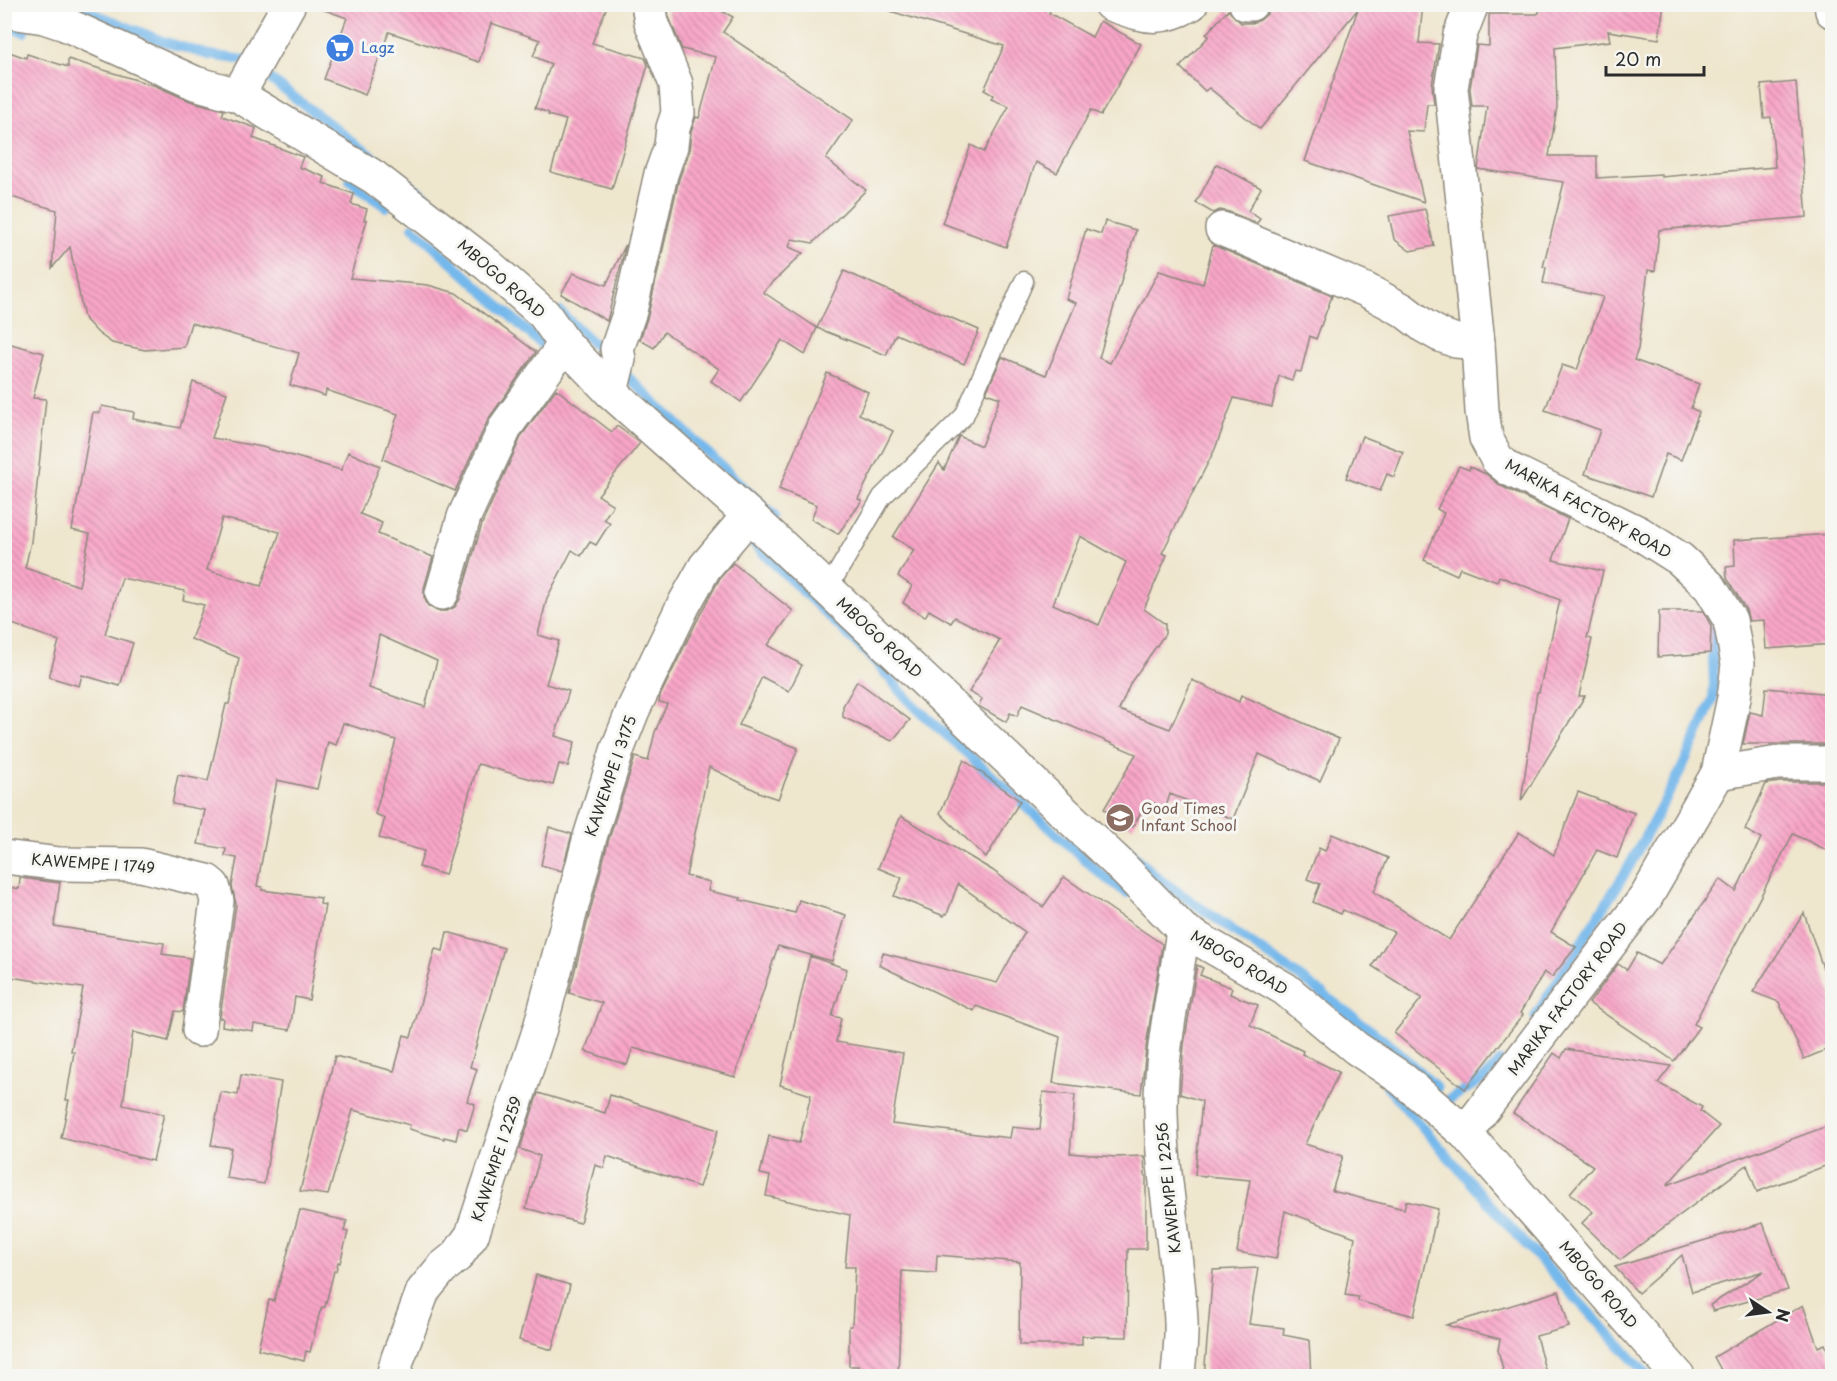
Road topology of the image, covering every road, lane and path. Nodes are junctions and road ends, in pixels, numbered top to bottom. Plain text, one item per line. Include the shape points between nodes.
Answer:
1 (289, 4) edge
2 (648, 4) edge
3 (1110, 4) edge
4 (1191, 4) edge
5 (1472, 4) edge
6 (1832, 4) edge
7 (4, 11) edge
8 (1833, 11) edge
9 (238, 94) junction
10 (1222, 229) dead end
11 (1024, 280) dead end
12 (1478, 343) junction
13 (558, 352) junction
14 (610, 392) junction
15 (749, 515) junction
16 (827, 590) junction
17 (442, 593) dead end
18 (1833, 763) edge
19 (1718, 773) junction
20 (4, 856) edge
21 (1183, 930) junction
22 (540, 1028) joint
23 (199, 1030) dead end
24 (1465, 1133) junction
25 (393, 1377) edge
26 (1178, 1377) edge
27 (1678, 1377) edge

1 - 9 street
2 - 14 street via 675,84 678,113 630,311 617,349 619,359
3 - 4 street via 1146,17 1165,15
5 - 12 street, MARIKA FACTORY ROAD via 1460,35 1452,88
6 - 8 street
7 - 9 street, MBOGO ROAD via 65,24 195,82
9 - 13 street, MBOGO ROAD via 374,177 488,265 544,314
10 - 12 street via 1366,290 1440,335
11 - 16 lane via 964,416 882,497
12 - 19 street, MARIKA FACTORY ROAD via 1486,438 1497,459 1509,469 1639,533 1680,559 1710,587 1730,620 1738,664
13 - 14 street, MBOGO ROAD
13 - 17 street via 495,448 464,517
14 - 15 street, MBOGO ROAD
15 - 16 street, MBOGO ROAD
15 - 22 street, KAWEMPE I 3175 via 705,567 633,710 597,811
16 - 21 street, MBOGO ROAD via 1118,862
18 - 19 street via 1778,763
19 - 24 street, MARIKA FACTORY ROAD via 1646,897
20 - 23 street, KAWEMPE I 1749 via 60,864 141,865 207,881 213,886 217,901
21 - 24 street, MBOGO ROAD via 1285,989
21 - 26 street, KAWEMPE I 2256 via 1163,1064 1161,1110 1182,1324
22 - 25 street, KAWEMPE I 2259 via 472,1235 423,1291
24 - 27 street, MBOGO ROAD

